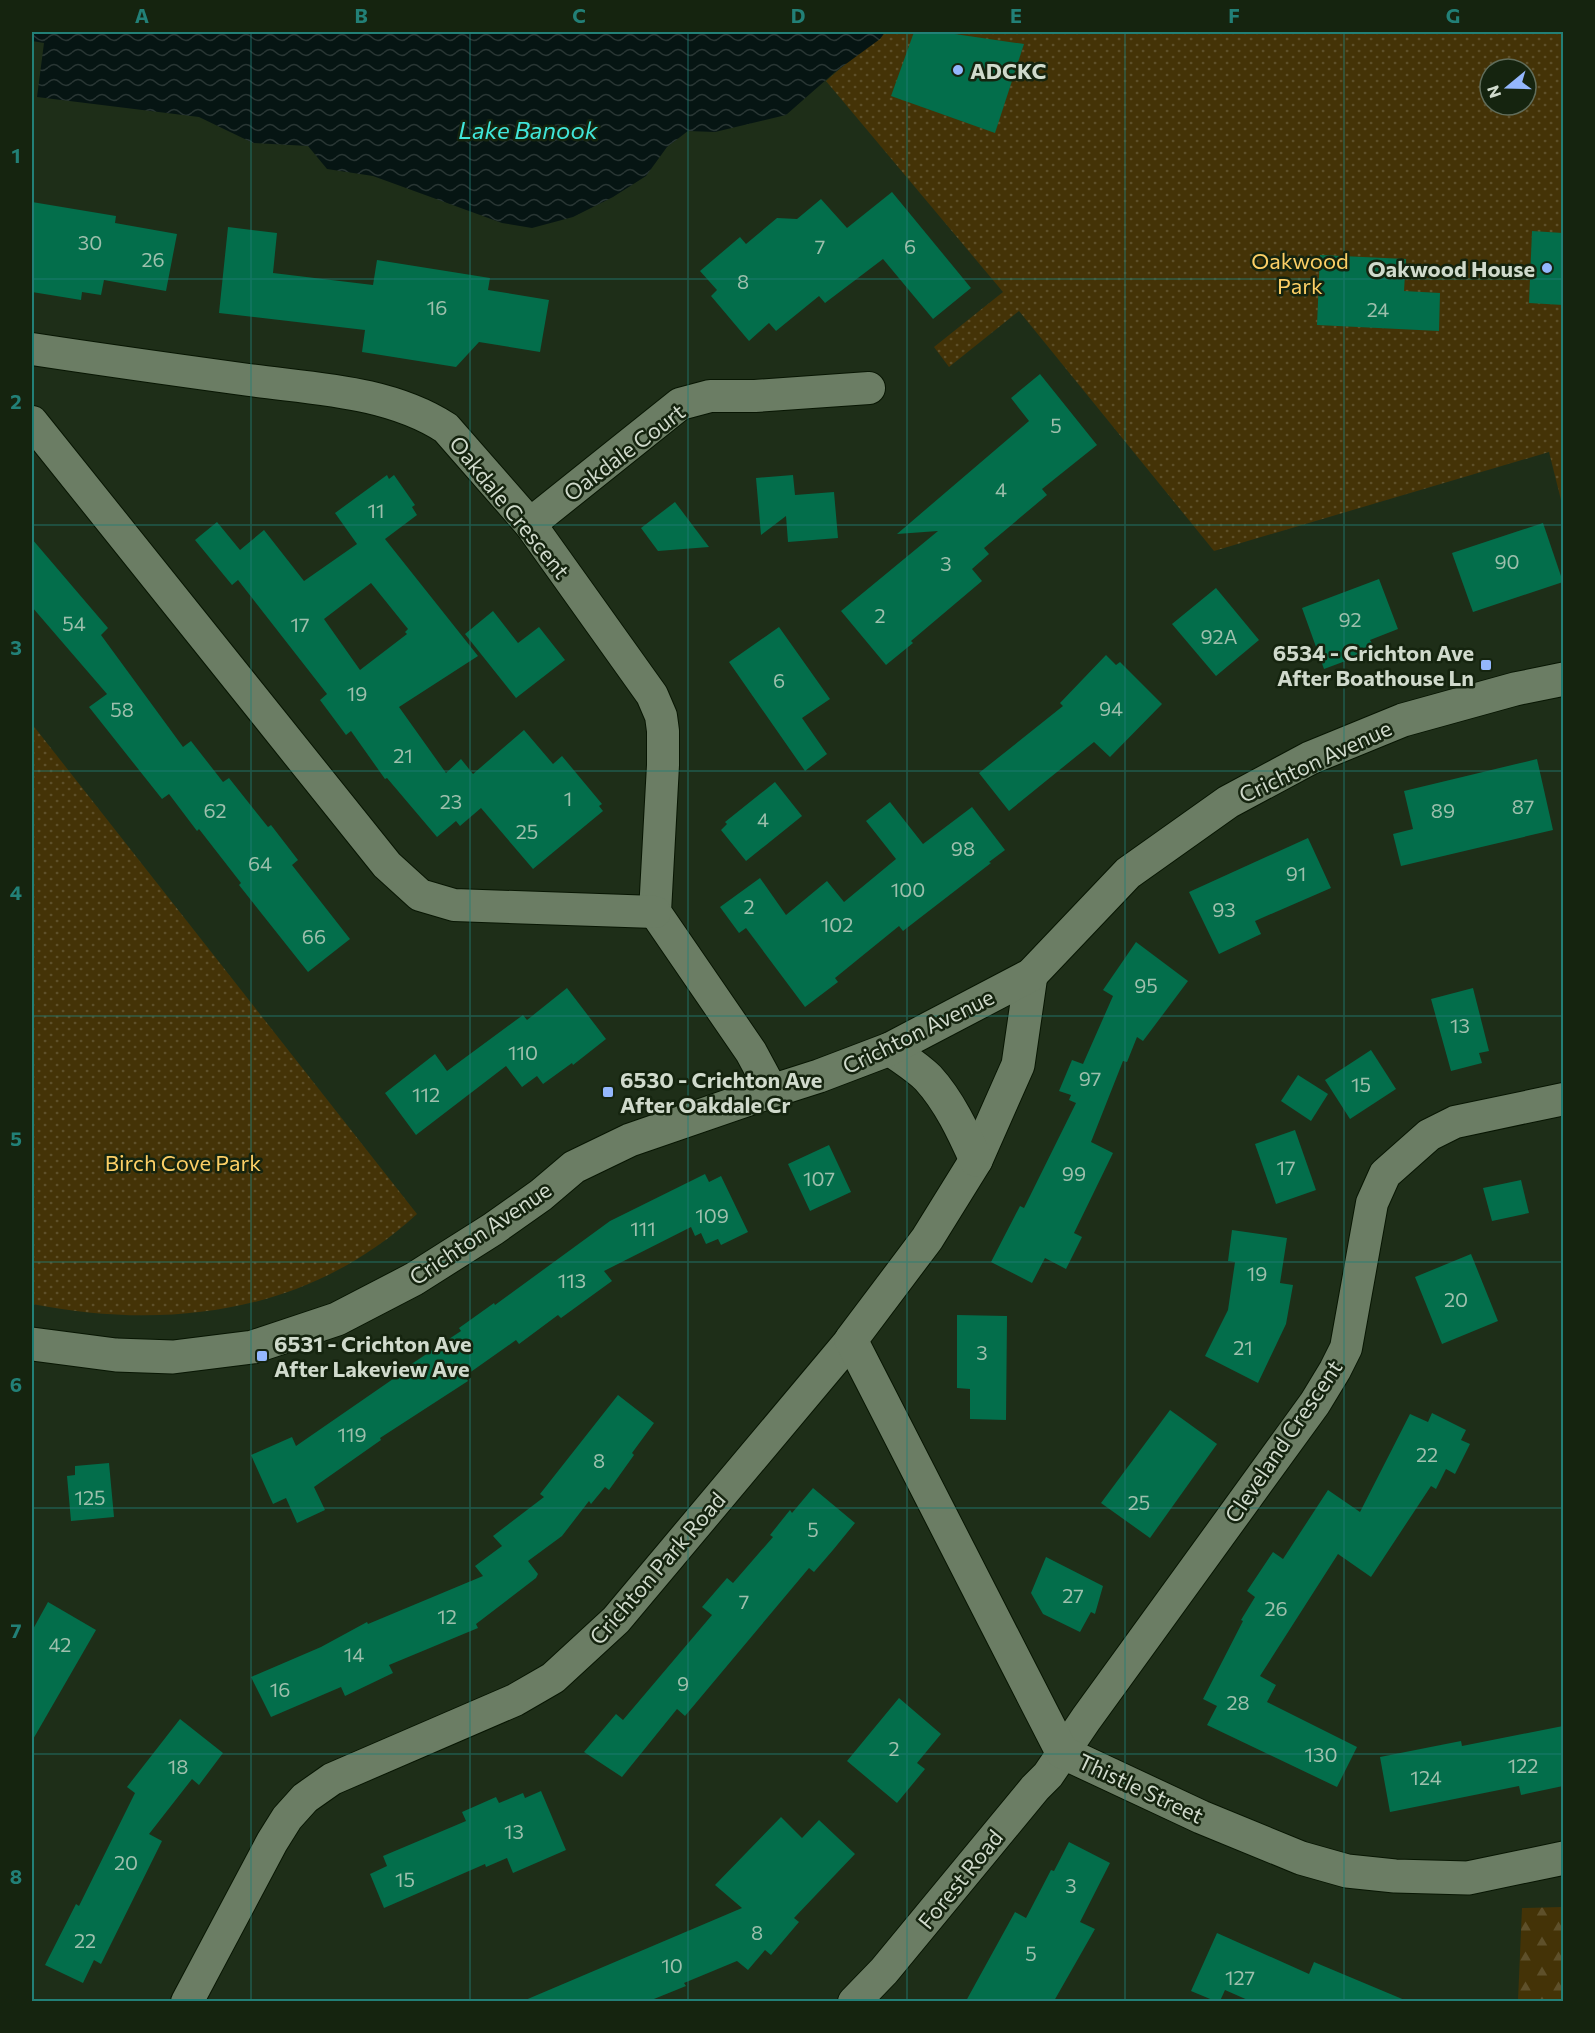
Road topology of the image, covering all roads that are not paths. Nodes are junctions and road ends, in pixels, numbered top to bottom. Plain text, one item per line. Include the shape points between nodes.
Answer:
1 (32, 350) edge
2 (869, 388) dead end
3 (32, 422) edge
4 (531, 524) junction
5 (1563, 679) edge
6 (655, 912) junction
7 (1031, 975) junction
8 (890, 1049) junction
9 (772, 1091) junction
10 (1563, 1099) edge
11 (976, 1160) junction
12 (851, 1340) junction
13 (33, 1349) edge
14 (1062, 1752) junction
15 (1563, 1858) edge
16 (188, 2001) edge
17 (854, 2001) edge

1 - 4 street, Oakdale Crescent via 345,393 401,405 446,428
2 - 4 street, Oakdale Court via 710,396 680,404
3 - 6 street via 387,865 420,895 454,905
4 - 6 street, Oakdale Crescent via 652,695 661,716 663,765
5 - 7 street, Crichton Avenue via 1403,720 1310,758 1228,802 1128,873
6 - 9 street via 751,1052
7 - 8 street, Crichton Avenue
7 - 11 street, Crichton Park Road via 1018,1065
8 - 9 street, Crichton Avenue
8 - 11 street via 941,1094
9 - 13 street, Crichton Avenue via 630,1140 574,1167 493,1229 414,1279 337,1319 253,1347 174,1357
10 - 14 street, Cleveland Crescent via 1455,1122 1429,1135 1385,1174 1372,1203 1346,1348 1335,1370
11 - 12 street, Crichton Park Road via 927,1239
12 - 14 street, Thistle Street
12 - 16 street, Crichton Park Road via 616,1620 553,1678 515,1700 332,1779 304,1798 272,1842
14 - 15 street, Thistle Street via 1300,1858 1347,1871 1468,1878
14 - 17 street, Forest Road via 1048,1775 884,1971

